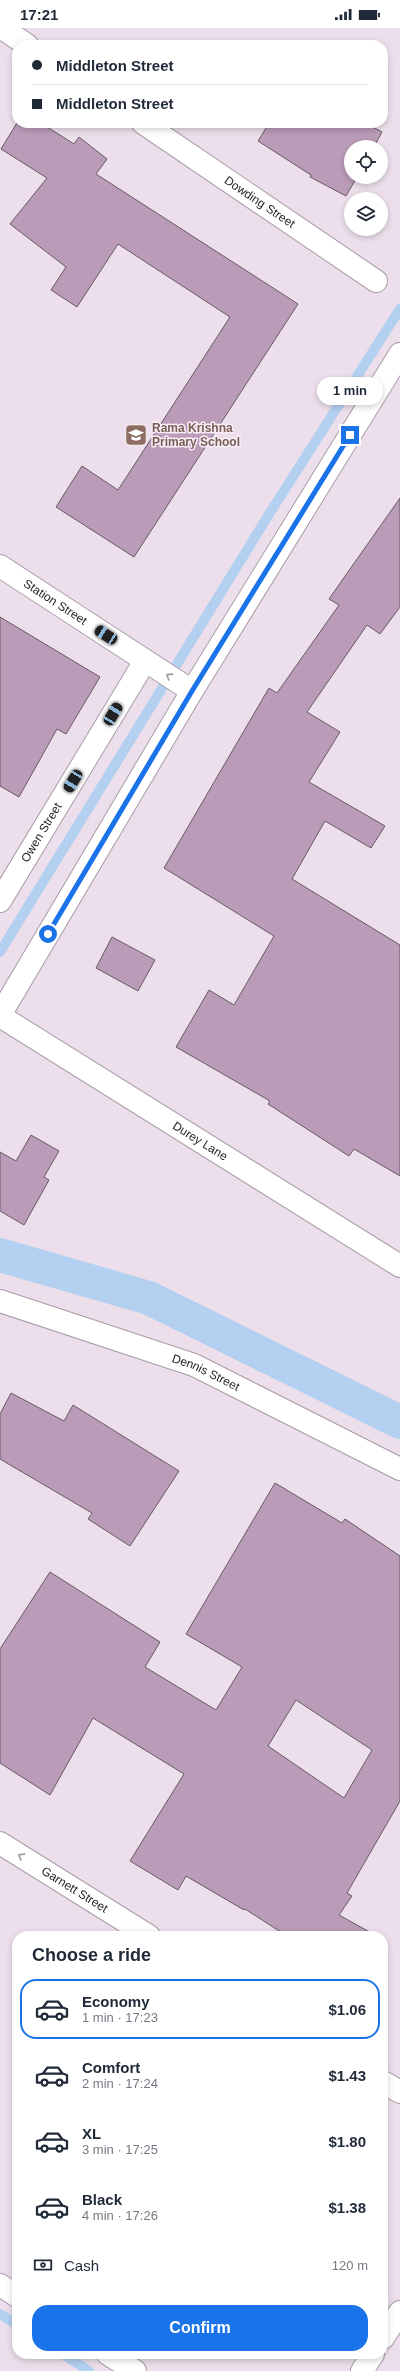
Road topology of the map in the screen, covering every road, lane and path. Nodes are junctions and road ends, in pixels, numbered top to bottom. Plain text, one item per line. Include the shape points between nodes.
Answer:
1 (2, 28) edge
2 (20, 40) edge
3 (149, 128) edge
4 (376, 281) dead end
5 (400, 354) edge
6 (0, 566) edge
7 (145, 661) junction
8 (192, 691) junction
9 (0, 902) edge
10 (0, 1016) edge
11 (400, 1266) edge
12 (0, 1301) edge
13 (400, 1470) edge
14 (0, 1843) edge
15 (141, 1931) edge
16 (388, 2085) edge
17 (400, 2092) edge
18 (0, 2285) edge
19 (12, 2293) edge
20 (400, 2312) edge
21 (388, 2330) edge
22 (116, 2359) edge
23 (370, 2359) edge
24 (135, 2371) edge
25 (362, 2371) edge

1 - 2 street
3 - 4 street, Dowding Street
5 - 8 street
6 - 7 street, Station Street
8 -> 7 street, Station Street
7 - 9 street, Owen Street
8 - 10 street
10 - 11 street, Durey Lane
12 - 13 street, Dennis Street via 194,1365
15 -> 14 street, Garnett Street
16 - 17 street
18 - 19 street
20 - 21 street
22 - 24 street
23 - 25 street

